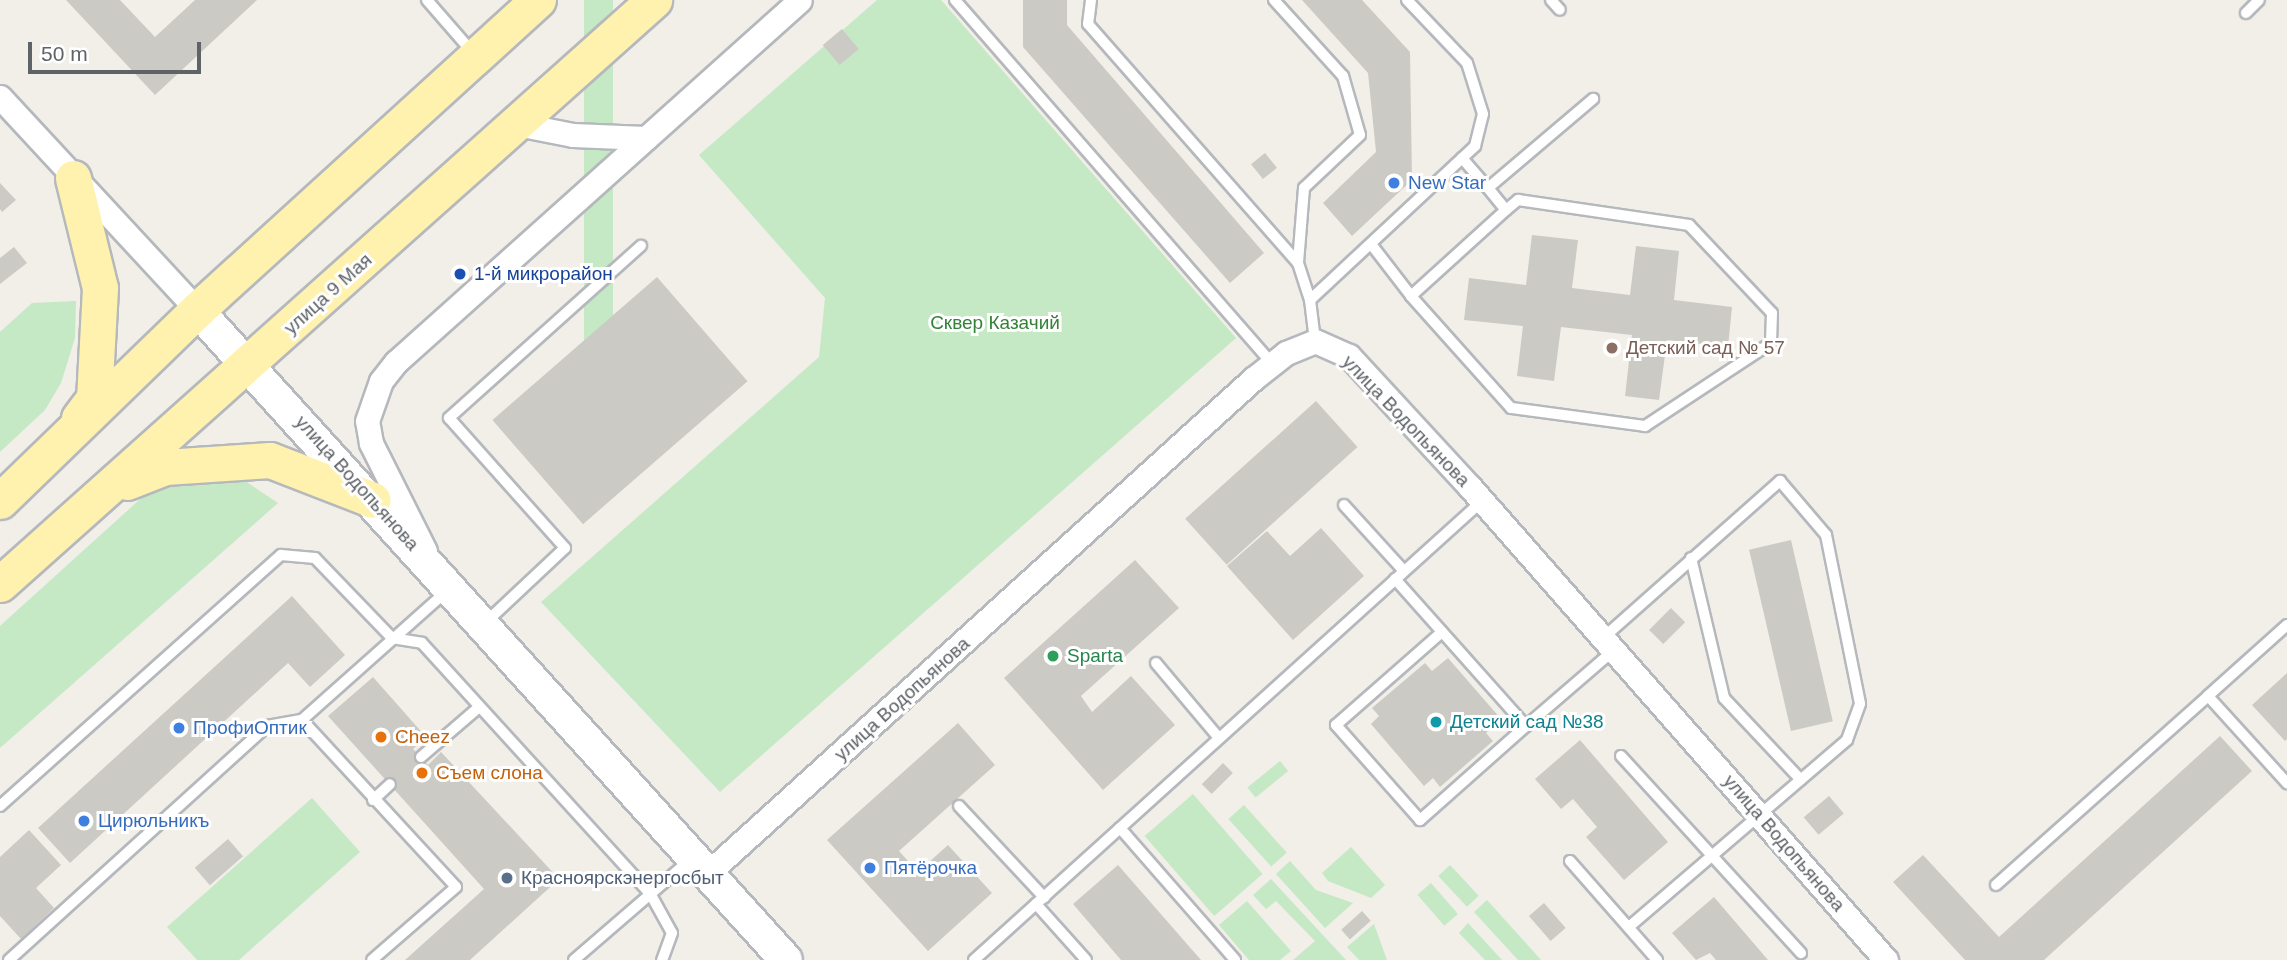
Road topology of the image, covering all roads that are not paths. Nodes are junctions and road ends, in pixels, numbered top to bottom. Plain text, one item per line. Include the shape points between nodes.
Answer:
1 (427, 0) edge
2 (538, 0) edge
3 (654, 0) edge
4 (800, 0) edge
5 (955, 0) edge
6 (1091, 0) edge
7 (1274, 0) edge
8 (1407, 0) edge
9 (1551, 0) edge
10 (2259, 0) edge
11 (1560, 10) dead end
12 (2246, 13) dead end
13 (476, 56) junction
14 (0, 97) edge
15 (1593, 99) dead end
16 (517, 124) junction
17 (646, 138) junction
18 (1462, 158) junction
19 (73, 178) junction
20 (1488, 188) junction
21 (1506, 210) junction
22 (1371, 244) junction
23 (641, 246) dead end
24 (1298, 263) junction
25 (1411, 296) junction
26 (1311, 300) junction
27 (197, 310) junction
28 (1315, 341) junction
29 (1272, 364) junction
30 (249, 365) junction
31 (47, 457) junction
32 (104, 492) junction
33 (0, 500) edge
34 (373, 500) junction
35 (1482, 501) junction
36 (1344, 505) dead end
37 (1691, 558) junction
38 (1400, 575) junction
39 (442, 577) junction
40 (0, 584) edge
41 (484, 624) junction
42 (2287, 625) edge
43 (1441, 632) junction
44 (392, 638) junction
45 (1608, 644) junction
46 (1156, 663) dead end
47 (2208, 696) junction
48 (478, 708) junction
49 (302, 720) junction
50 (1526, 726) junction
51 (1219, 738) junction
52 (1621, 756) dead end
53 (421, 757) dead end
54 (1801, 779) junction
55 (2287, 783) edge
56 (390, 784) dead end
57 (373, 800) junction
58 (0, 806) edge
59 (959, 806) dead end
60 (1761, 816) junction
61 (1120, 828) junction
62 (1712, 856) junction
63 (1570, 862) dead end
64 (701, 865) junction
65 (1996, 884) dead end
66 (651, 895) junction
67 (1040, 901) junction
68 (1629, 927) junction
69 (1801, 953) dead end
70 (665, 959) edge
71 (9, 960) edge
72 (372, 960) edge
73 (574, 960) edge
74 (786, 960) edge
75 (974, 960) edge
76 (1086, 960) edge
77 (1235, 960) edge
78 (1657, 960) edge
79 (1886, 960) edge

1 - 13 lane
2 - 13 main road
3 - 16 main road, улица 9 Мая
4 - 17 street
5 - 29 lane
6 - 24 lane via 1088,24
7 - 24 lane via 1343,76 1360,135 1304,188
8 - 18 lane via 1467,63 1476,85 1483,114 1475,146
9 - 11 lane
10 - 12 lane
13 - 27 main road
14 - 19 street, улица Водопьянова
15 - 20 lane
16 - 17 street via 573,135
16 - 30 main road, улица 9 Мая
17 - 39 street via 396,362 373,397 367,421 371,443
18 - 20 lane
18 - 22 lane
19 - 27 street, улица Водопьянова
19 - 31 main road via 100,288 94,398
20 - 21 lane
21 - 25 lane
21 - 25 lane via 1518,200 1689,225 1772,313 1771,344 1645,426 1511,408
22 - 25 lane
22 - 26 lane
23 - 41 lane via 449,418 565,548
24 - 26 lane
26 - 28 lane
27 - 30 street, улица Водопьянова
27 - 31 main road
28 - 29 street, улица Водопьянова
28 - 35 street, улица Водопьянова via 1349,356
29 - 64 street, улица Водопьянова
30 - 32 main road, улица 9 Мая
30 - 34 street, улица Водопьянова
31 - 33 main road
32 - 34 main road via 165,467 270,460
32 - 40 main road, улица 9 Мая
34 - 39 street, улица Водопьянова
35 - 38 lane
35 - 45 street, улица Водопьянова
36 - 38 lane
37 - 45 lane
37 - 54 lane via 1724,698
37 - 54 lane via 1780,481 1826,535 1860,704 1847,740
38 - 43 lane
38 - 51 lane
39 - 41 street, улица Водопьянова
39 - 44 lane
41 - 64 street, улица Водопьянова
42 - 47 lane
43 - 50 lane
43 - 50 lane via 1336,725 1420,820
44 - 48 lane via 422,643
44 - 49 lane
44 - 58 lane via 315,558 281,555
45 - 50 lane
45 - 60 street, улица Водопьянова
46 - 51 lane
47 - 55 lane
47 - 65 lane
48 - 53 lane
48 - 66 lane
49 - 57 lane
49 - 71 lane via 267,726
51 - 61 lane
52 - 62 lane
54 - 60 lane
56 - 57 lane
57 - 72 lane via 457,887
59 - 67 lane
60 - 62 lane
60 - 79 street, улица Водопьянова
61 - 67 lane
61 - 77 lane
62 - 68 lane
62 - 69 lane
63 - 68 lane
64 - 66 lane
64 - 74 street, улица Водопьянова
66 - 70 lane via 672,933
66 - 73 lane
67 - 75 lane
67 - 76 lane
68 - 78 lane

